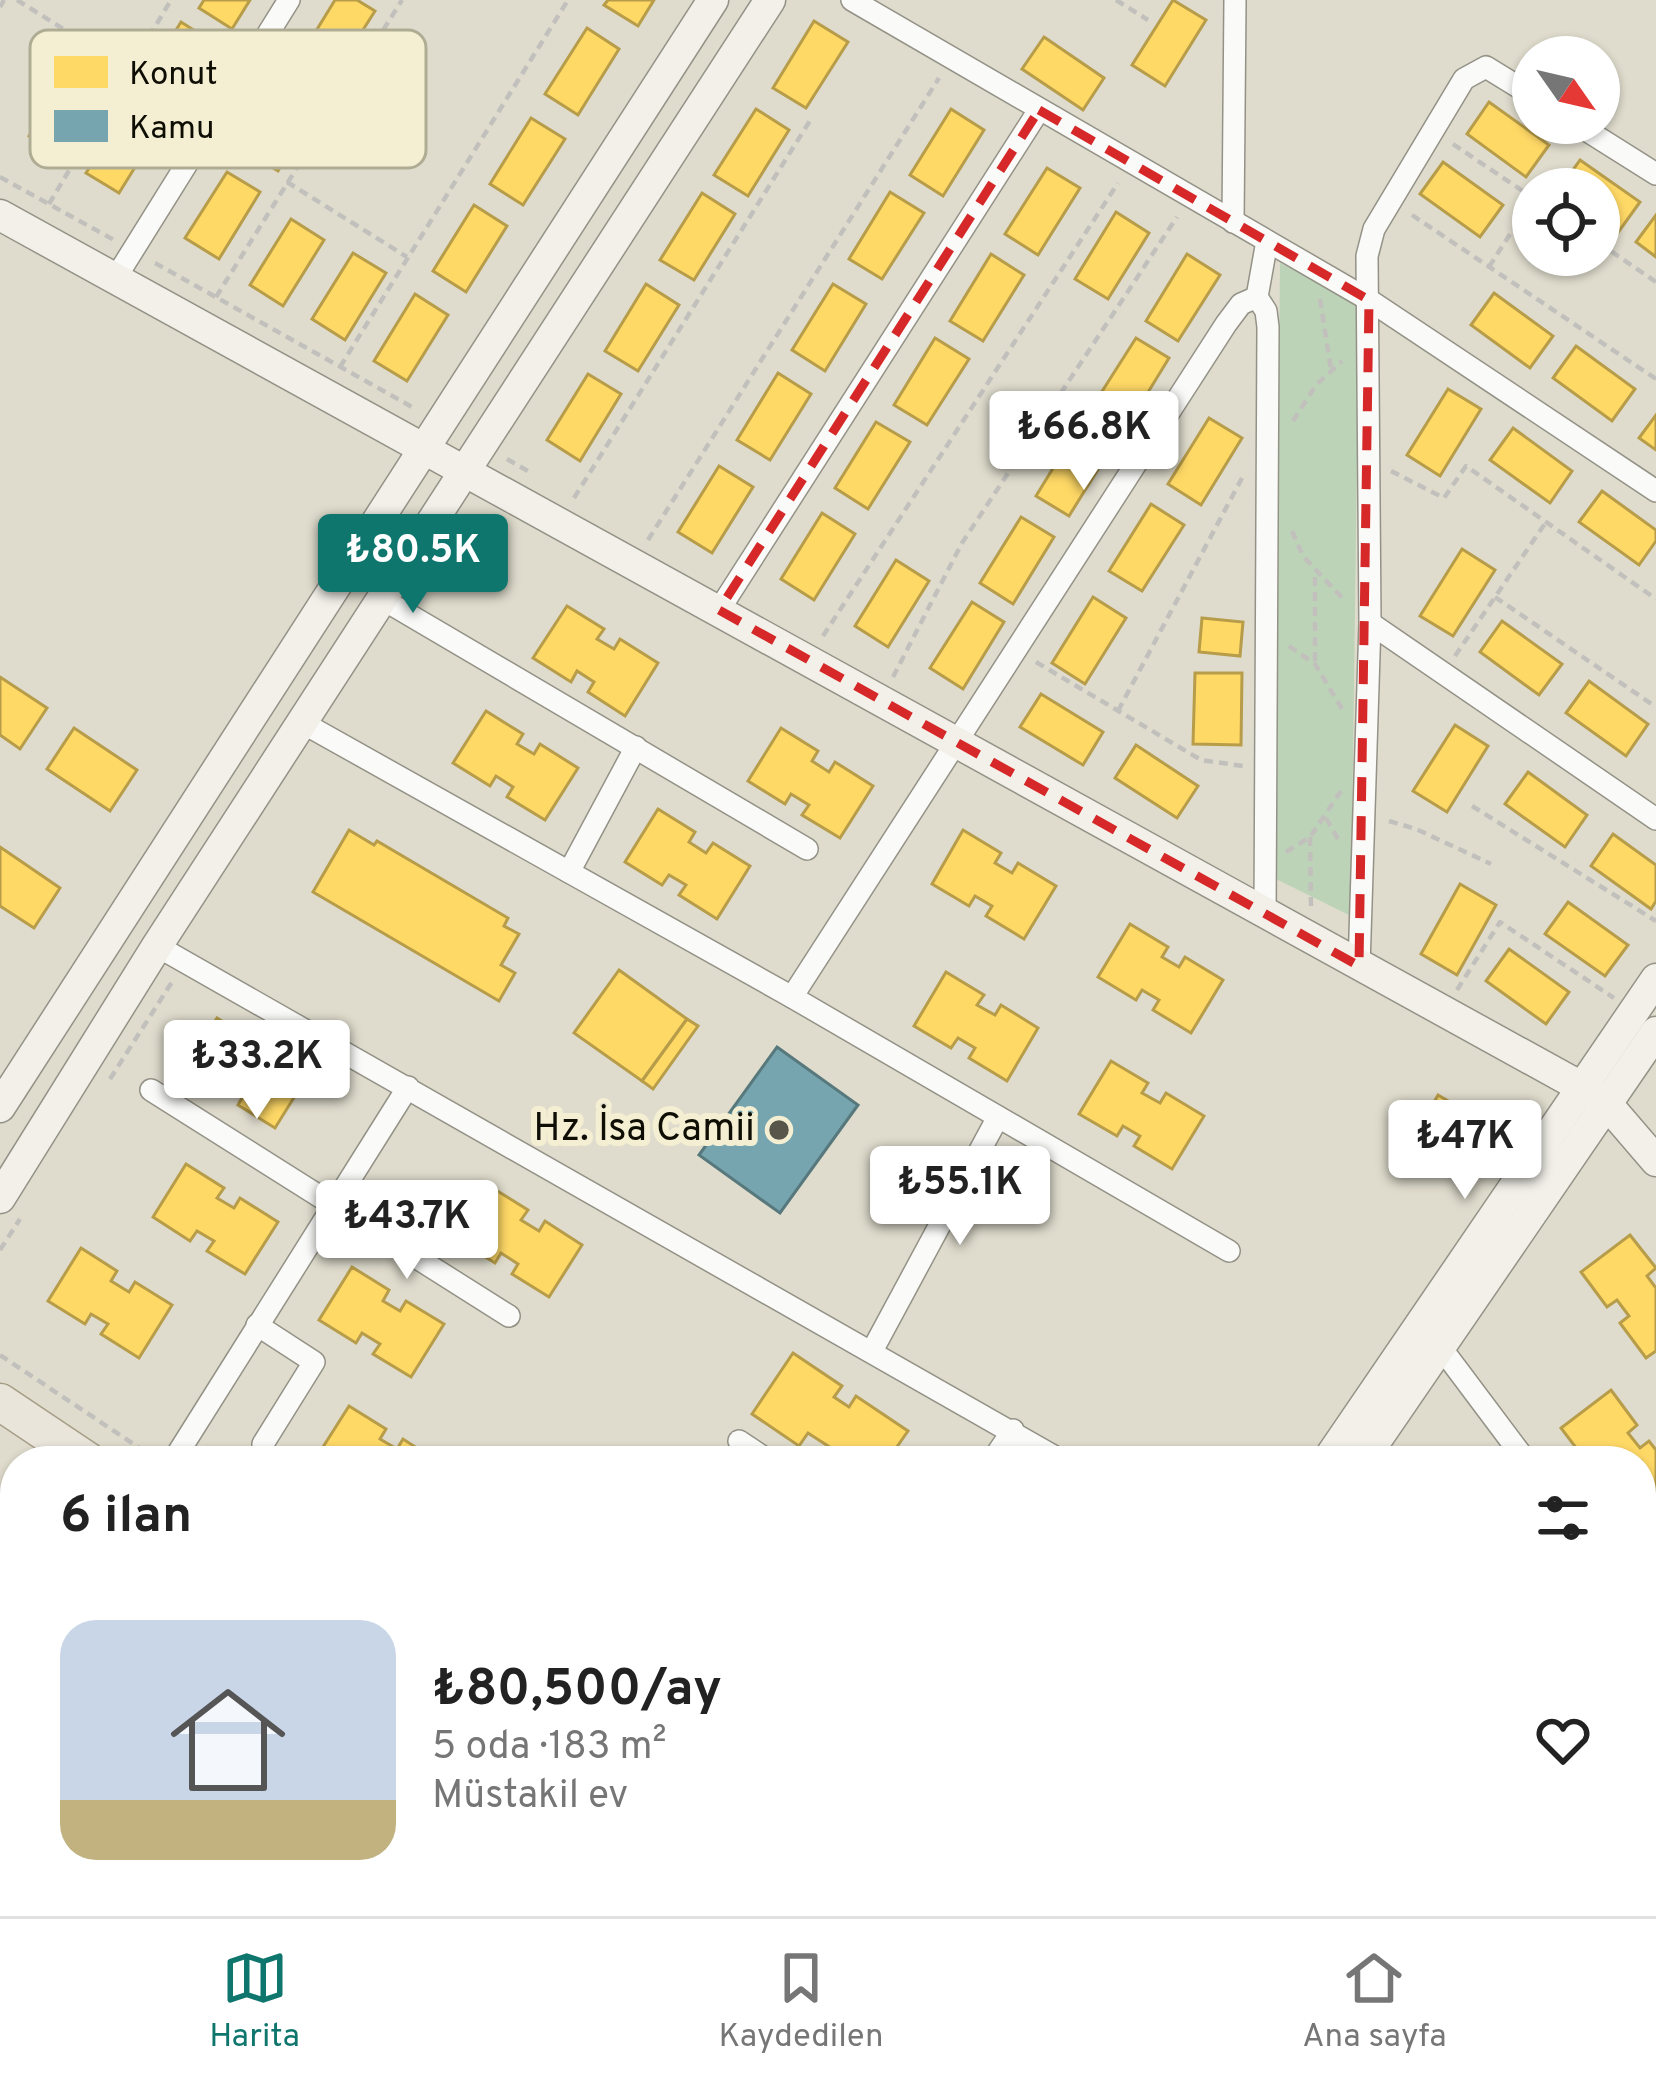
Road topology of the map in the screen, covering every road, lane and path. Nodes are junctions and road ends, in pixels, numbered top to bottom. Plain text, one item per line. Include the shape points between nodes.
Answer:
1 (16, 0) edge
2 (170, 0) edge
3 (289, 0) edge
4 (402, 0) edge
5 (556, 0) edge
6 (713, 0) edge
7 (770, 0) edge
8 (852, 0) edge
9 (1116, 0) edge
10 (1235, 0) edge
11 (567, 3) edge
12 (1148, 20) dead end
13 (64, 30) edge
14 (152, 30) edge
15 (270, 30) edge
16 (383, 30) edge
17 (951, 58) junction
18 (1512, 83) edge
19 (1039, 110) junction
20 (812, 119) dead end
21 (1432, 129) junction
22 (1608, 144) edge
23 (1131, 163) junction
24 (70, 168) edge
25 (184, 168) edge
26 (296, 168) edge
27 (1656, 174) edge
28 (0, 177) edge
29 (287, 182) junction
30 (1512, 184) edge
31 (1190, 197) junction
32 (1391, 201) junction
33 (49, 204) junction
34 (0, 215) edge
35 (1233, 222) junction
36 (1512, 231) edge
37 (1267, 241) junction
38 (133, 250) junction
39 (407, 257) junction
40 (1620, 257) edge
41 (1489, 267) junction
42 (1316, 270) junction
43 (115, 279) junction
44 (1656, 282) edge
45 (1257, 296) junction
46 (216, 297) junction
47 (1369, 300) junction
48 (1369, 349) junction
49 (340, 367) junction
50 (1331, 370) junction
51 (1656, 379) edge
52 (1291, 426) dead end
53 (430, 434) junction
54 (1370, 460) junction
55 (1268, 462) junction
56 (468, 472) junction
57 (1656, 491) edge
58 (574, 498) dead end
59 (1288, 520) dead end
60 (1546, 522) junction
61 (648, 540) dead end
62 (1316, 571) junction
63 (1495, 597) junction
64 (1656, 598) edge
65 (384, 600) junction
66 (719, 610) junction
67 (1370, 623) junction
68 (823, 638) dead end
69 (1267, 638) junction
70 (1031, 659) dead end
71 (1315, 664) junction
72 (1444, 673) junction
73 (893, 676) dead end
74 (1656, 706) edge
75 (1118, 711) junction
76 (1343, 711) dead end
77 (303, 723) junction
78 (959, 741) junction
79 (636, 747) junction
80 (1266, 770) junction
81 (1347, 775) dead end
82 (1472, 806) dead end
83 (1366, 814) junction
84 (1656, 819) edge
85 (1310, 837) junction
86 (807, 849) dead end
87 (1265, 860) junction
88 (1491, 864) dead end
89 (569, 872) junction
90 (1311, 907) dead end
91 (1265, 915) junction
92 (1656, 921) edge
93 (158, 946) junction
94 (1359, 966) junction
95 (1656, 979) edge
96 (1457, 991) dead end
97 (792, 997) junction
98 (1618, 1001) dead end
99 (1656, 1031) edge
100 (408, 1087) junction
101 (151, 1090) dead end
102 (1595, 1096) junction
103 (0, 1107) edge
104 (998, 1117) junction
105 (1656, 1161) edge
106 (0, 1198) edge
107 (334, 1203) junction
108 (1229, 1251) dead end
109 (509, 1316) dead end
110 (257, 1325) junction
111 (1438, 1346) junction
112 (872, 1352) junction
113 (0, 1355) edge
114 (0, 1402) edge
115 (1012, 1430) junction
116 (739, 1441) dead end
117 (263, 1444) dead end
118 (66, 1446) edge
119 (137, 1446) edge
120 (182, 1446) edge
121 (746, 1446) edge
122 (1002, 1446) edge
123 (1038, 1446) edge
124 (1338, 1446) edge
125 (1372, 1446) edge
126 (1515, 1446) edge

1 - 13 path
2 - 14 path
3 - 15 street
4 - 16 path
5 - 11 path
6 - 53 street
7 - 56 street
8 - 17 street
9 - 12 path
10 - 35 street
11 - 39 path
17 - 19 street
17 - 61 path
18 - 21 street via 1486,67 1464,80
19 - 23 street
19 - 66 street
20 - 58 path
21 - 30 path
21 - 32 street
22 - 27 street
23 - 31 street
23 - 68 path
24 - 33 path
25 - 38 street
26 - 29 path
28 - 33 path
29 - 39 path
29 - 46 path
31 - 35 street
31 - 73 path via 962,543
32 - 41 path
32 - 47 street via 1367,256
33 - 38 path
34 - 43 street
35 - 37 street
36 - 41 path
37 - 42 street
37 - 45 street
38 - 43 street
38 - 46 path
39 - 49 path
40 - 44 path
41 - 51 path
42 - 47 street
42 - 50 path
43 - 53 street
45 - 55 street via 1268,327
45 - 78 street via 1226,324
46 - 49 path
47 - 48 street
47 - 57 street
48 - 50 path
48 - 54 street
49 - 53 path
50 - 52 path
53 - 56 street
53 - 103 street
54 - 60 path via 1444,498 1466,466
54 - 67 street
55 - 69 street
55 - 75 path via 1245,472
56 - 65 street
56 - 66 street
59 - 62 path
60 - 63 path
60 - 64 path
62 - 67 path
62 - 71 path
63 - 72 path
63 - 74 path
65 - 77 street
65 - 79 street
66 - 78 street
67 - 72 street
67 - 83 street
69 - 71 path
69 - 80 street
70 - 75 path
71 - 76 path
72 - 84 street
75 - 80 path via 1201,760
77 - 89 street
77 - 93 street
78 - 91 street
78 - 97 street
79 - 86 street
79 - 89 street
80 - 87 street
81 - 85 path
82 - 92 path
83 - 88 path
83 - 94 street
85 - 87 path
85 - 90 path
87 - 91 street
89 - 97 street
91 - 94 street
93 - 100 street
93 - 106 street
94 - 102 street
95 - 102 street
96 - 98 path via 1500,922
97 - 104 street
99 - 102 street
100 - 107 street
100 - 112 street
101 - 107 street
102 - 105 street
102 - 111 street
102 - 124 street
104 - 108 street
104 - 112 street
107 - 109 street
107 - 110 street
110 - 117 street via 314,1362
110 - 120 street
111 - 125 street
111 - 126 street
112 - 115 street
113 - 119 path
114 - 118 main road
115 - 122 street
115 - 123 street
116 - 121 street

